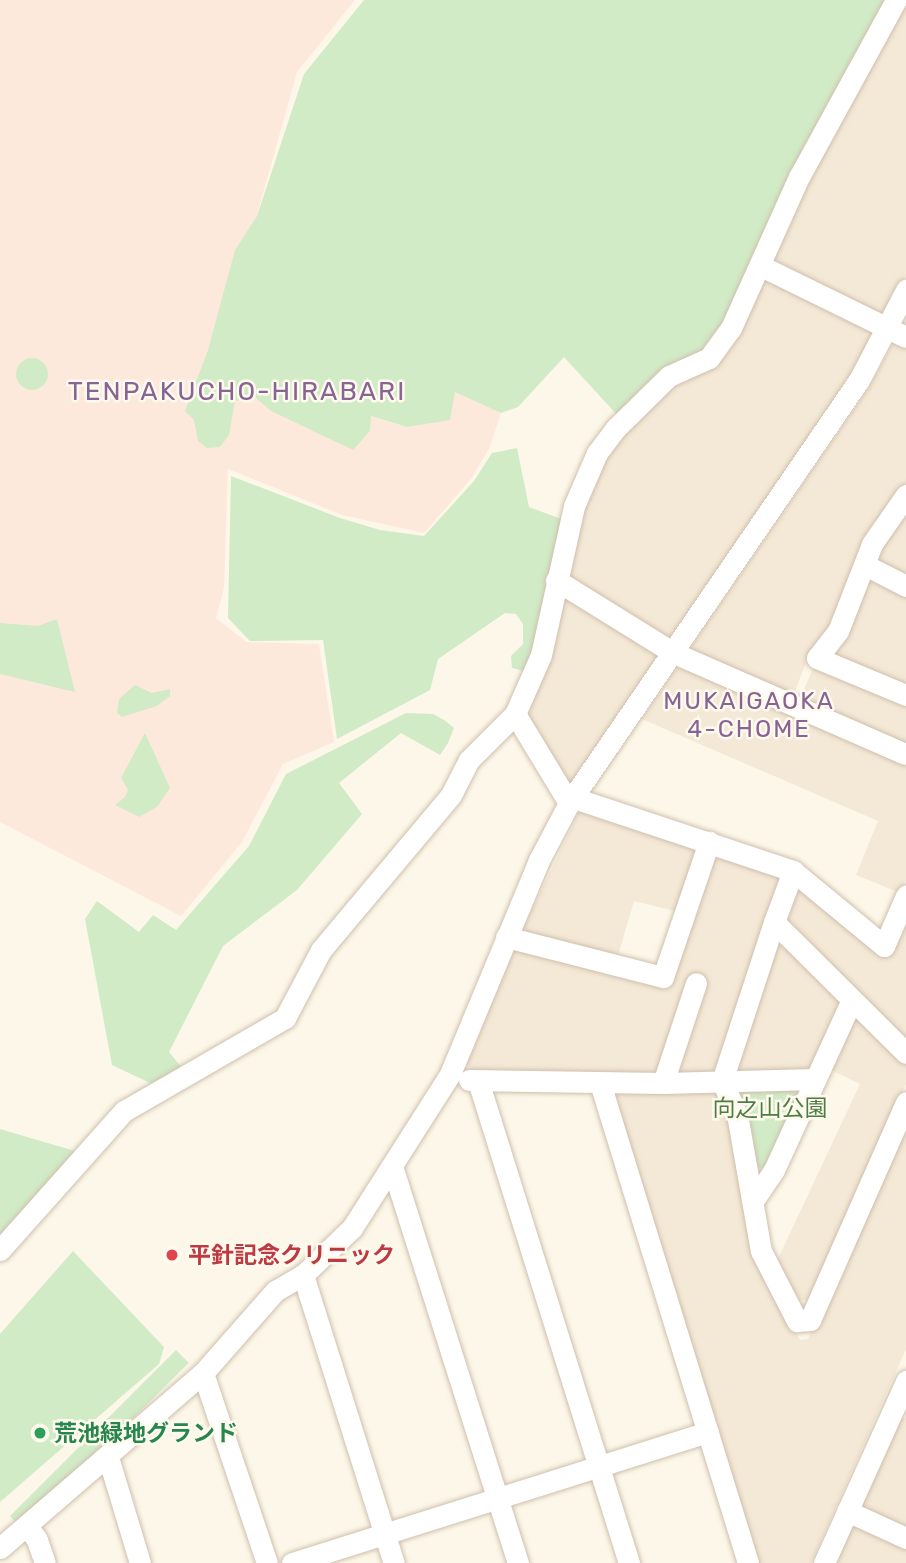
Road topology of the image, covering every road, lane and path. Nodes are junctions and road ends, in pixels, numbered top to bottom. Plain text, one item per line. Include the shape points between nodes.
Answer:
1 (896, 0) edge
2 (761, 266) junction
3 (906, 290) edge
4 (896, 332) edge
5 (906, 495) edge
6 (865, 565) junction
7 (556, 580) junction
8 (906, 586) edge
9 (672, 652) junction
10 (906, 695) edge
11 (515, 715) junction
12 (906, 754) edge
13 (571, 801) junction
14 (709, 842) junction
15 (793, 870) junction
16 (906, 896) edge
17 (774, 922) junction
18 (506, 937) junction
19 (696, 983) dead end
20 (852, 1000) junction
21 (906, 1053) edge
22 (450, 1074) junction
23 (815, 1079) junction
24 (722, 1081) junction
25 (600, 1083) junction
26 (663, 1083) junction
27 (479, 1084) junction
28 (906, 1102) edge
29 (392, 1166) junction
30 (753, 1201) junction
31 (0, 1250) edge
32 (303, 1275) junction
33 (203, 1373) junction
34 (906, 1381) edge
35 (900, 1408) edge
36 (708, 1432) junction
37 (108, 1457) junction
38 (599, 1467) junction
39 (498, 1498) junction
40 (847, 1511) junction
41 (27, 1526) junction
42 (385, 1534) junction
43 (906, 1538) edge
44 (0, 1548) edge
45 (44, 1563) edge
46 (141, 1563) edge
47 (267, 1563) edge
48 (292, 1563) edge
49 (394, 1563) edge
50 (518, 1563) edge
51 (629, 1563) edge
52 (748, 1563) edge
53 (824, 1563) edge

1 - 2 street via 799,177
2 - 4 street
2 - 7 street via 731,328 709,358 669,376 597,453 574,506
3 - 4 street
4 - 9 street
5 - 6 street via 872,544
6 - 8 street
6 - 10 street via 838,631 817,658
7 - 9 street
7 - 11 street via 541,655
9 - 12 street
9 - 13 street
11 - 13 street
11 - 31 street via 470,760 451,795 321,950 285,1018 124,1111
13 - 14 street
13 - 18 street
14 - 15 street
14 - 18 street via 663,977
15 - 16 street via 884,946
15 - 17 street
17 - 20 street
17 - 24 street
18 - 22 street
19 - 26 street
20 - 21 street
20 - 23 street
22 - 27 street
22 - 29 street
23 - 24 street
23 - 30 street via 774,1170
24 - 26 street
24 - 30 street via 737,1114
25 - 26 street
25 - 27 street
25 - 36 street
27 - 38 street
28 - 30 street via 810,1320 797,1321 761,1251
29 - 32 street via 352,1228
29 - 39 street
32 - 33 street via 275,1291
32 - 42 street
33 - 37 street
33 - 47 street
34 - 35 street
35 - 40 street
36 - 38 street
36 - 52 street
37 - 41 street
37 - 46 street
38 - 39 street
38 - 51 street
39 - 42 street
39 - 50 street
40 - 43 street
40 - 53 street
41 - 44 street
41 - 45 street
42 - 48 street
42 - 49 street

